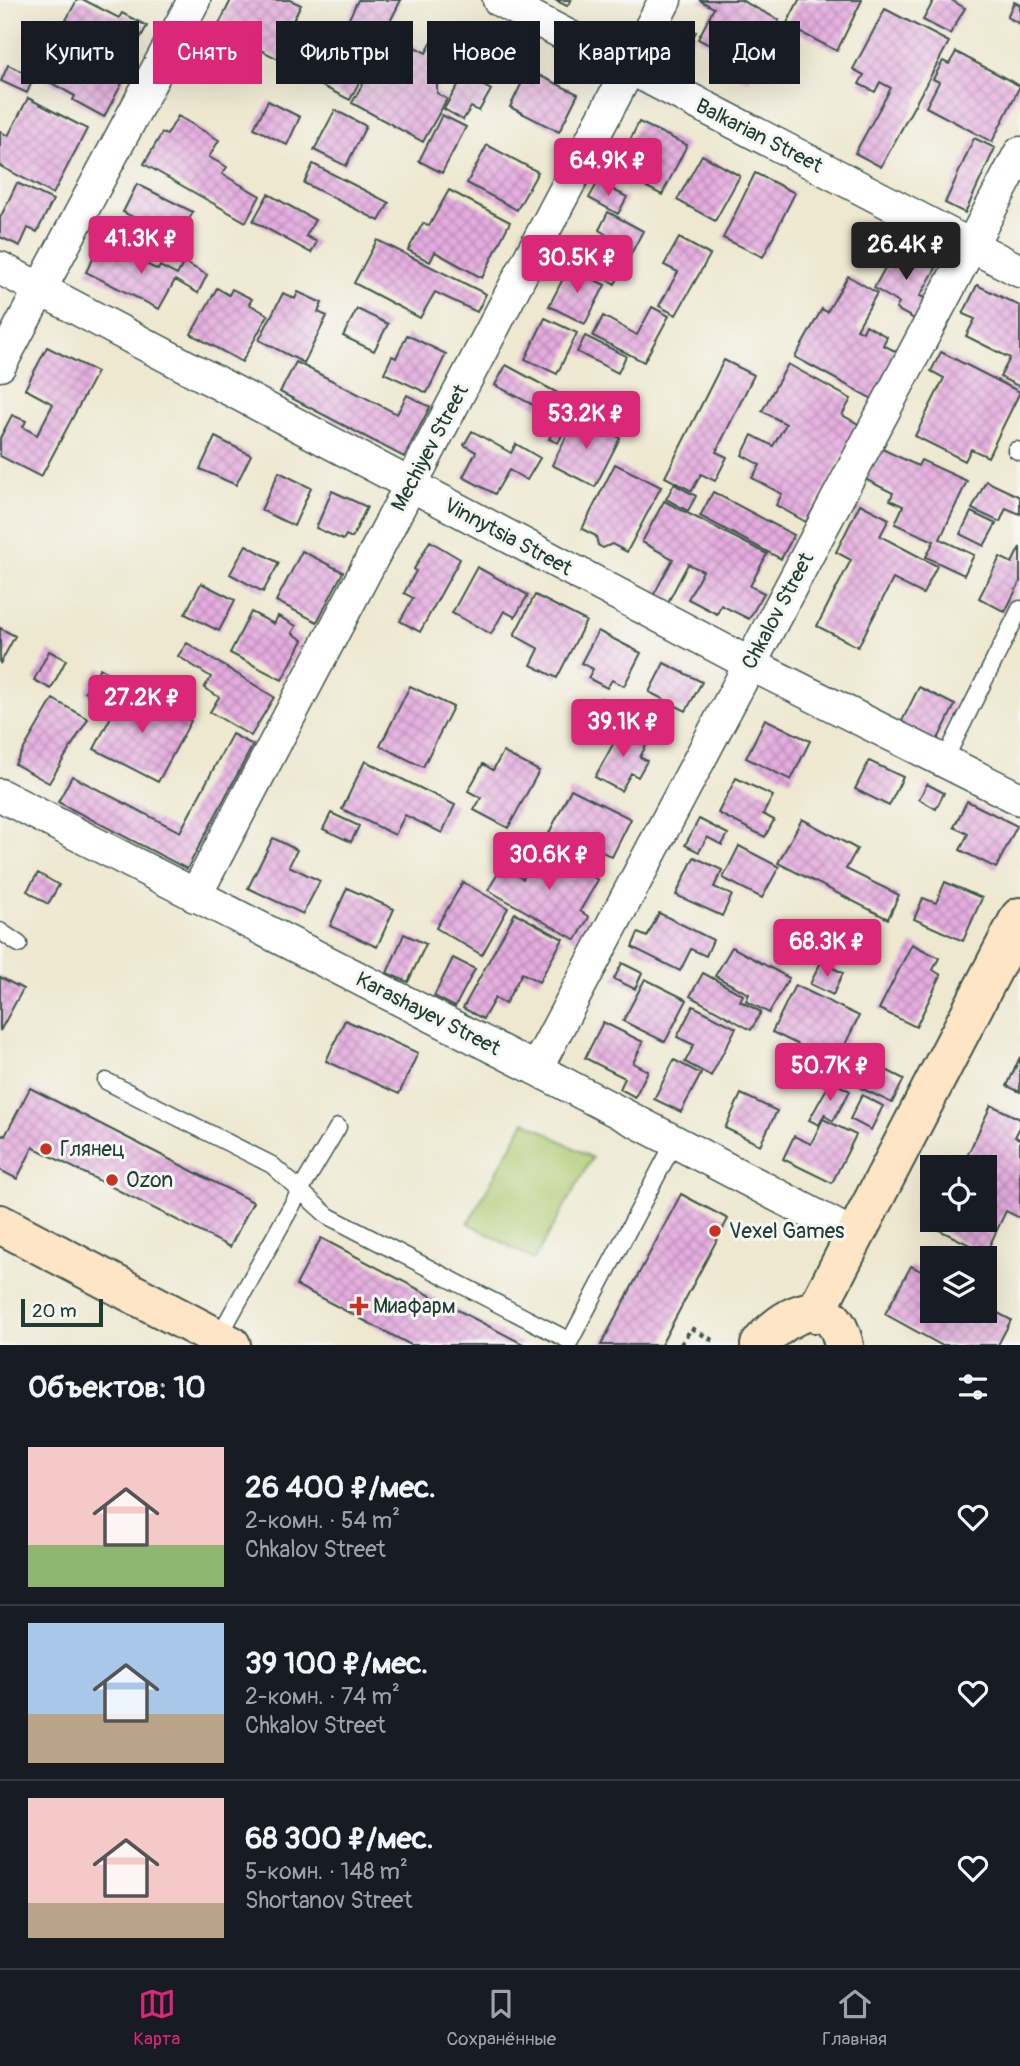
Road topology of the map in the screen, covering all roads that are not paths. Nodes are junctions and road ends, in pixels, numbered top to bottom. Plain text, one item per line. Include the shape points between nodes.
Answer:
1 (194, 0) edge
2 (499, 0) edge
3 (665, 0) edge
4 (654, 21) edge
5 (554, 29) edge
6 (621, 84) edge
7 (660, 84) edge
8 (1020, 153) edge
9 (971, 246) junction
10 (0, 268) edge
11 (1020, 271) edge
12 (40, 289) junction
13 (0, 365) edge
14 (410, 486) junction
15 (1020, 609) edge
16 (750, 664) junction
17 (944, 761) junction
18 (0, 794) edge
19 (1020, 799) edge
20 (195, 896) junction
21 (1019, 919) edge
22 (0, 931) edge
23 (19, 944) dead end
24 (536, 1069) junction
25 (106, 1081) dead end
26 (338, 1127) dead end
27 (675, 1141) junction
28 (299, 1191) junction
29 (0, 1224) edge
30 (855, 1236) junction
31 (841, 1334) edge
32 (224, 1342) edge
33 (760, 1345) edge

1 - 12 street
2 - 5 street, Balkarian Street
3 - 4 street, Mechiyev Street
6 - 14 street, Mechiyev Street
7 - 9 street, Balkarian Street
8 - 9 street, Chkalov Street
9 - 11 street, Balkarian Street
9 - 16 street, Chkalov Street
10 - 12 street, Vinnytsia Street
12 - 13 street
12 - 14 street, Vinnytsia Street
14 - 16 street, Vinnytsia Street
14 - 20 street, Mechiyev Street
15 - 17 lane
16 - 17 street, Vinnytsia Street
16 - 24 street, Chkalov Street
17 - 19 street, Vinnytsia Street
18 - 20 street, Karashaуev Street
20 - 24 street, Karashaуev Street
21 - 30 street
22 - 23 lane
24 - 27 street, Karashaуev Street
25 - 28 lane via 272,1165
26 - 28 lane
27 - 28 lane via 570,1342 328,1216
27 - 30 street, Karashaуev Street
28 - 32 lane
29 - 32 street
30 - 31 street
31 - 33 street via 805,1312 787,1319

